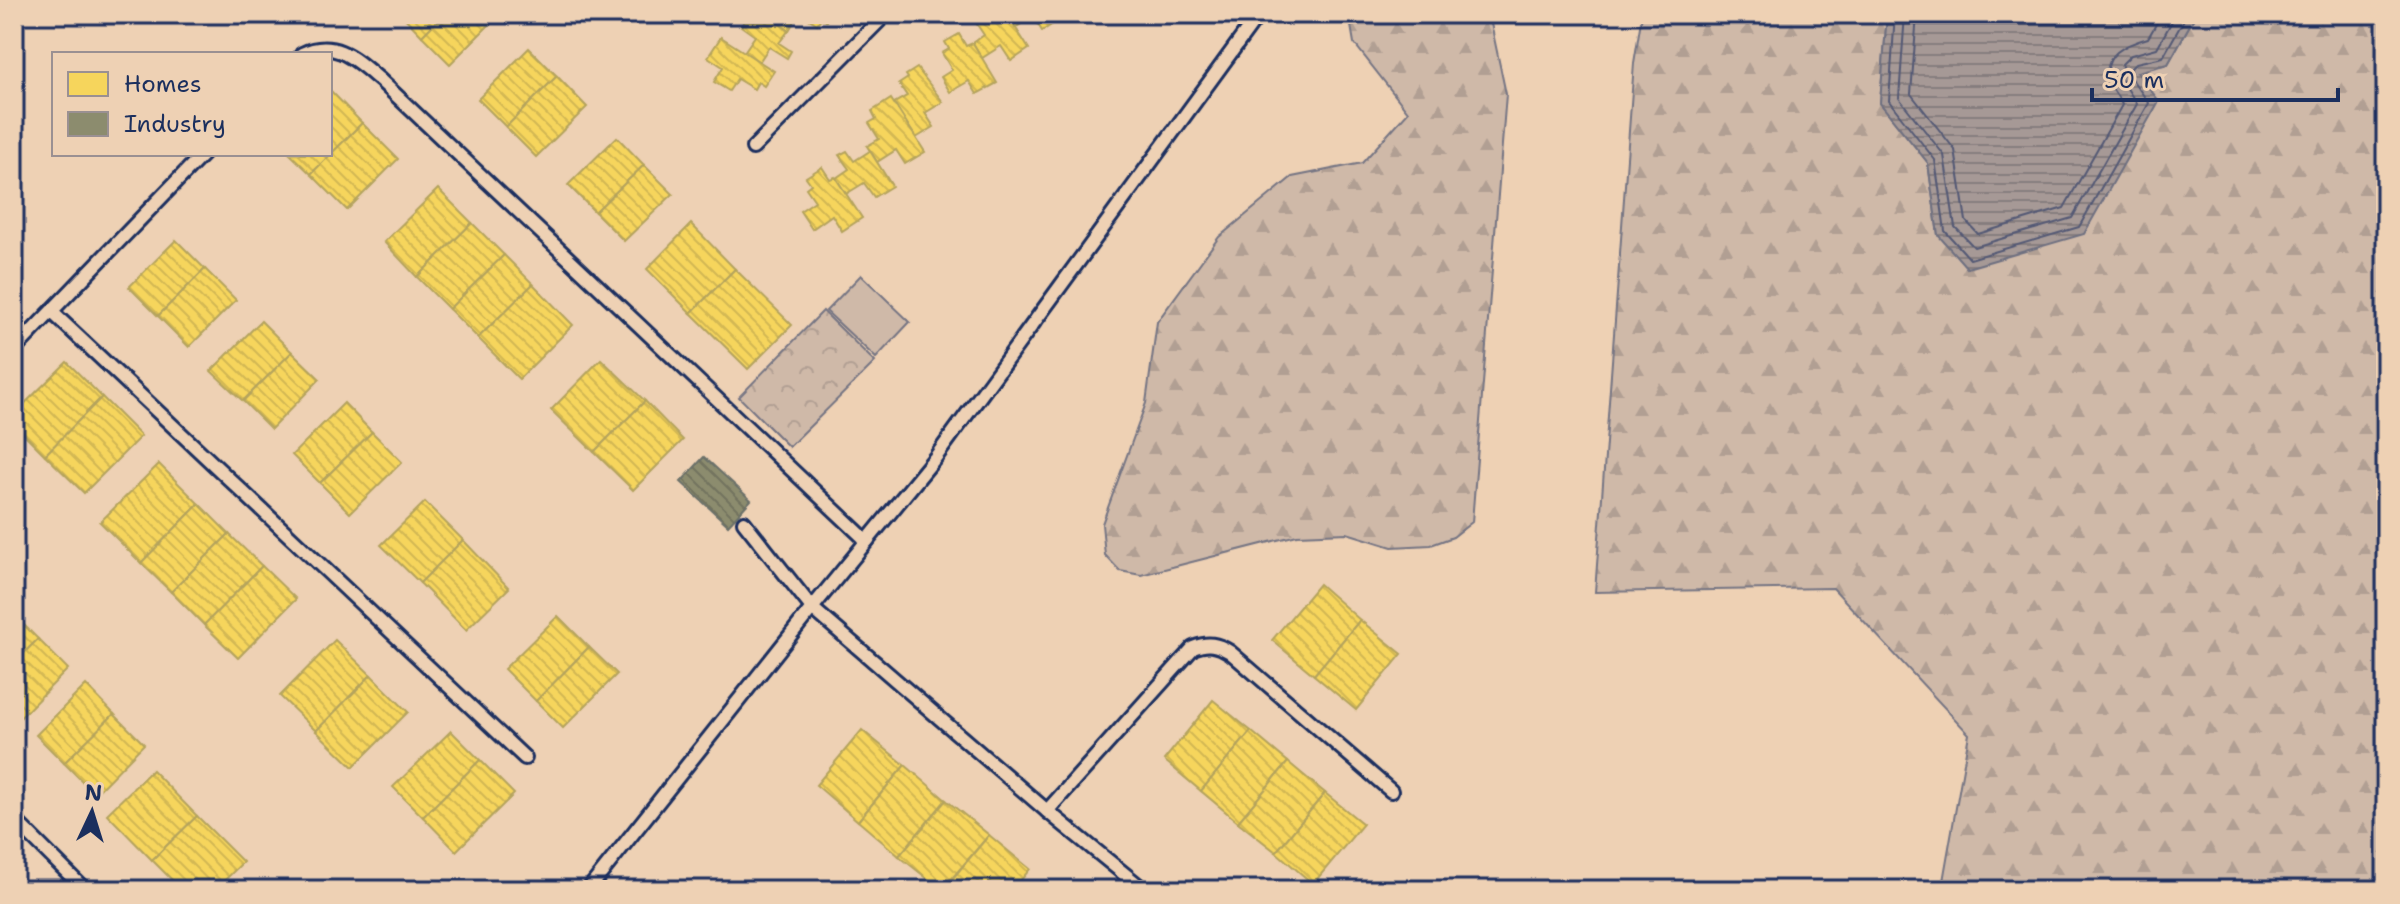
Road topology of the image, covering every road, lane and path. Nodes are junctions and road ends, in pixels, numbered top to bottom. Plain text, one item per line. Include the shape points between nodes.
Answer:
1 (886, 14) edge
2 (1253, 16) edge
3 (307, 52) edge
4 (753, 148) dead end
5 (201, 156) edge
6 (52, 312) junction
7 (14, 350) edge
8 (744, 522) dead end
9 (867, 541) junction
10 (812, 608) junction
11 (525, 758) dead end
12 (1391, 791) dead end
13 (1047, 811) junction
14 (14, 819) edge
15 (85, 890) edge
16 (588, 890) edge
17 (1144, 890) edge

1 - 4 lane
2 - 9 lane via 935,458
3 - 9 lane via 316,48 346,53 380,80
5 - 6 lane
6 - 7 lane
6 - 11 lane
8 - 10 lane
9 - 10 lane
10 - 13 lane
10 - 16 lane
12 - 13 lane via 1230,652 1218,644 1203,644 1193,648
13 - 17 lane
14 - 15 lane

